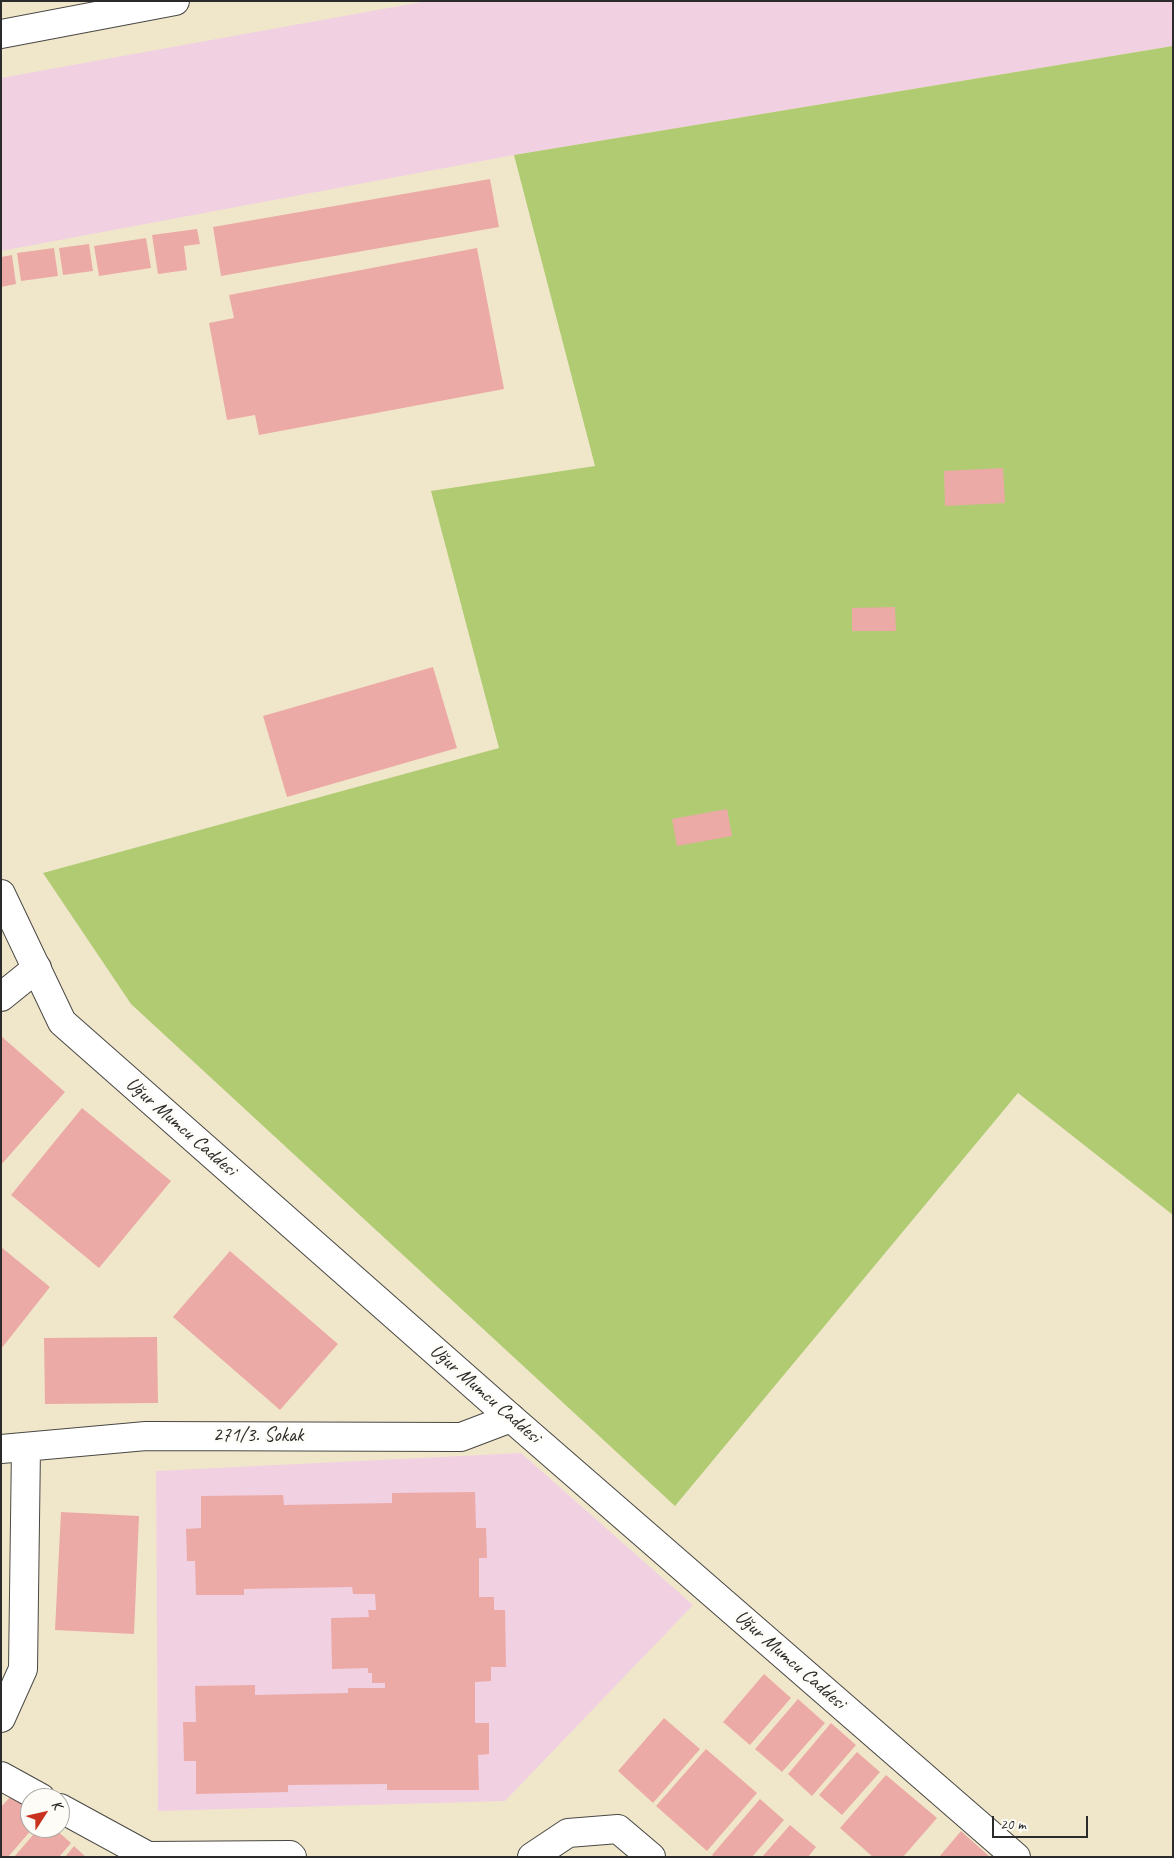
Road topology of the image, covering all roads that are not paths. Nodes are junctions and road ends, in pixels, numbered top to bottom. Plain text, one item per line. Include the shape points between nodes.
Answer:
1 (175, 1) edge
2 (1, 34) edge
3 (1, 894) edge
4 (37, 968) junction
5 (1, 997) edge
6 (511, 1418) junction
7 (1, 1427) edge
8 (14, 1448) edge
9 (1, 1718) edge
10 (1, 1776) edge
11 (23, 1788) edge
12 (70, 1813) edge
13 (292, 1857) edge
14 (532, 1857) edge
15 (651, 1857) edge
16 (1016, 1857) edge

1 - 2 main road
3 - 4 main road, Uğur Mumcu Caddesi
4 - 5 main road
4 - 6 main road, Uğur Mumcu Caddesi via 62,1022
6 - 8 main road, 271/3. Sokak via 461,1436 146,1436
6 - 16 main road, Uğur Mumcu Caddesi
7 - 8 main road
8 - 9 main road via 23,1670
10 - 11 main road
12 - 13 main road via 148,1856
14 - 15 main road via 568,1833 618,1830

